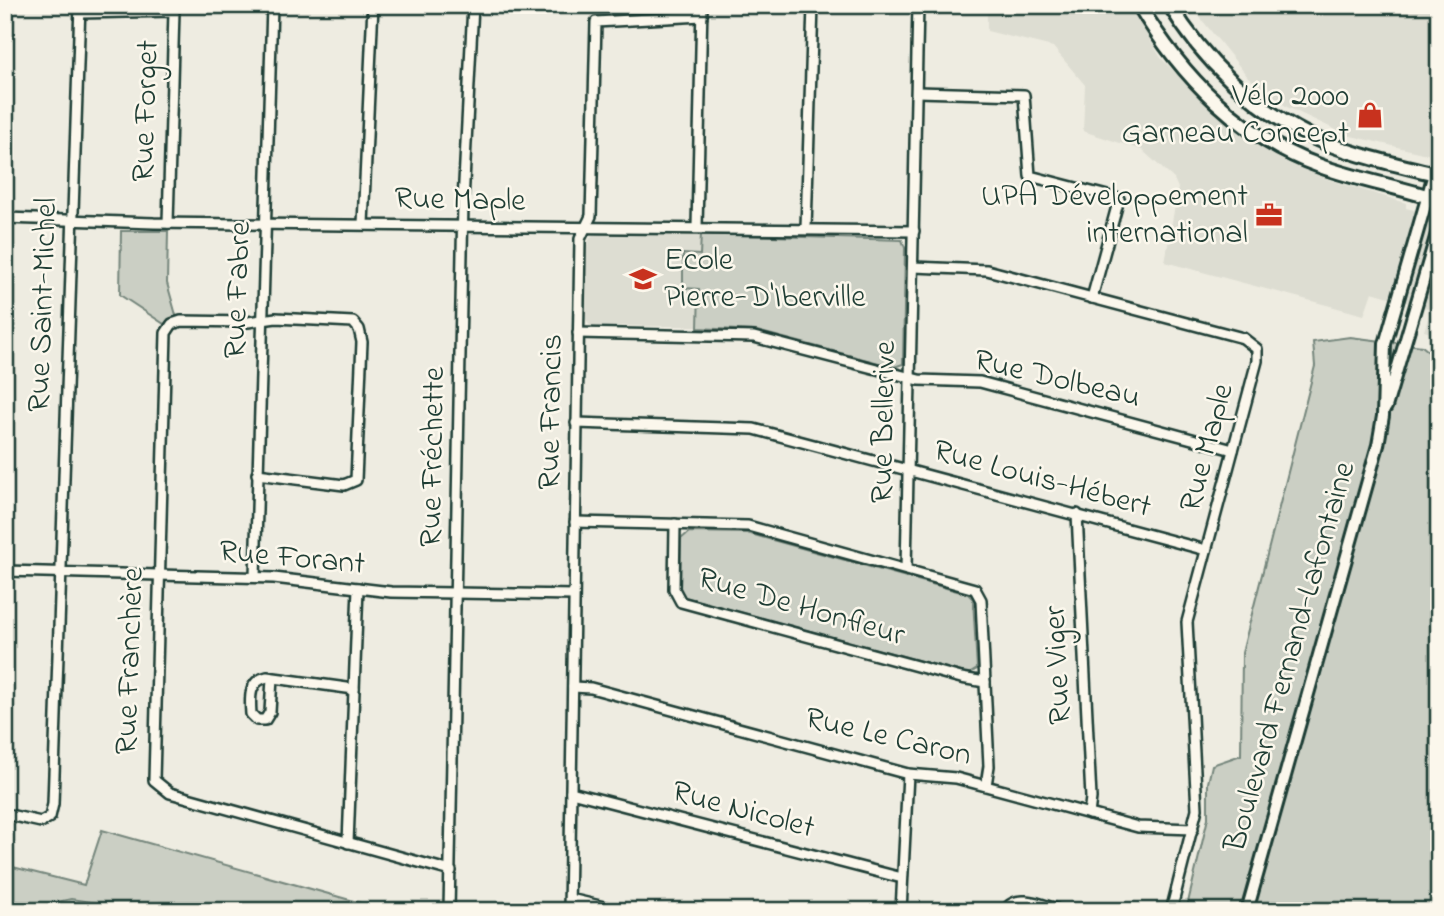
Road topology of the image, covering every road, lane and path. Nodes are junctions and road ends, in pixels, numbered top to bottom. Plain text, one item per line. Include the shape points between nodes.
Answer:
1 (272, 5) edge
2 (373, 5) edge
3 (473, 5) edge
4 (702, 5) edge
5 (813, 5) edge
6 (918, 5) edge
7 (1139, 5) edge
8 (1170, 5) edge
9 (80, 9) edge
10 (702, 16) junction
11 (917, 92) junction
12 (1436, 175) edge
13 (1433, 198) edge
14 (5, 218) edge
15 (71, 221) junction
16 (168, 223) junction
17 (265, 223) junction
18 (363, 225) junction
19 (587, 225) junction
20 (463, 226) junction
21 (697, 227) junction
22 (1439, 227) edge
23 (806, 228) junction
24 (914, 231) junction
25 (913, 267) junction
26 (1092, 298) junction
27 (263, 320) junction
28 (578, 333) junction
29 (910, 378) junction
30 (1382, 416) junction
31 (576, 423) junction
32 (1233, 450) junction
33 (909, 470) junction
34 (257, 474) junction
35 (1077, 514) junction
36 (575, 522) junction
37 (676, 524) junction
38 (1206, 550) junction
39 (906, 569) junction
40 (5, 571) edge
41 (60, 574) junction
42 (157, 576) junction
43 (255, 577) junction
44 (358, 588) junction
45 (456, 593) junction
46 (574, 595) junction
47 (272, 678) junction
48 (985, 681) junction
49 (573, 687) junction
50 (354, 689) junction
51 (908, 774) junction
52 (986, 786) junction
53 (571, 792) junction
54 (5, 814) edge
55 (1089, 814) junction
56 (1193, 829) junction
57 (348, 843) junction
58 (451, 871) junction
59 (902, 878) junction
60 (570, 899) junction
61 (449, 911) edge
62 (569, 911) edge
63 (621, 911) edge
64 (901, 911) edge
65 (1004, 911) edge
66 (1062, 911) edge
67 (1171, 911) edge
68 (1247, 911) edge

1 - 17 street, Rue Fabre
2 - 18 street
3 - 20 street, Rue Fréchette
4 - 10 street
5 - 23 street
6 - 11 street, Rue Bellerive
7 - 13 main road via 1201,87 1263,138 1317,166
8 - 12 main road via 1213,62 1280,119 1338,147
9 - 15 street, Rue Saint-Michel
9 - 16 street, Rue Forget via 174,11
10 - 19 street, Rue Francis via 596,22 591,216
10 - 21 street
11 - 24 street, Rue Bellerive
11 - 26 street via 1024,95 1031,176 1119,199
12 - 13 street, Boulevard Fernand-Lafontaine
13 - 30 street, Boulevard Fernand-Lafontaine via 1385,344
14 - 15 street, Rue Maple
15 - 16 street, Rue Maple
15 - 41 street, Rue Saint-Michel
16 - 17 street, Rue Maple
17 - 18 street, Rue Maple
17 - 27 street, Rue Fabre
18 - 20 street, Rue Maple
19 - 20 street, Rue Maple
19 - 21 street, Rue Maple
19 - 28 street, Rue Francis via 580,239
20 - 45 street, Rue Fréchette
21 - 23 street, Rue Maple
22 - 30 street, Boulevard Fernand-Lafontaine
23 - 24 street, Rue Maple
24 - 25 street, Rue Bellerive
25 - 26 street, Rue Maple via 982,269
25 - 29 street, Rue Bellerive
26 - 32 street, Rue Maple via 1255,345 1257,361
27 - 34 street, Rue Fabre
27 - 34 street, Rue Franchère via 344,320 359,329 359,459 357,476 347,485
27 - 42 street, Rue Franchère via 181,321 166,333
28 - 29 street, Rue Dolbeau via 754,337
28 - 31 street, Rue Francis
29 - 32 street, Rue Dolbeau via 980,382
29 - 33 street, Rue Bellerive
30 - 68 street, Boulevard Fernand-Lafontaine via 1378,445
31 - 33 street, Rue Louis-Hébert via 748,428
31 - 36 street, Rue Francis
32 - 38 street, Rue Maple
33 - 35 street, Rue Louis-Hébert
33 - 39 street, Rue Bellerive
34 - 43 street, Rue Fabre
35 - 38 street, Rue Louis-Hébert
35 - 55 street, Rue Viger
36 - 37 street
36 - 46 street, Rue Francis
37 - 39 street via 748,526
37 - 48 street, Rue De Honfleur via 674,589 681,602
38 - 56 street, Rue Maple via 1187,627 1196,803
39 - 48 street via 978,592
40 - 41 street, Rue Forant
41 - 42 street, Rue Forant
41 - 54 street, Rue Saint-Michel via 53,804 50,817 37,822
42 - 43 street, Rue Forant
42 - 57 street, Rue Franchère via 152,768 156,784 170,793
43 - 44 street, Rue Forant
44 - 45 street, Rue Forant
44 - 50 street
45 - 46 street, Rue Forant
45 - 58 street, Rue Fréchette
46 - 49 street, Rue Francis
47 - 47 street via 258,680 252,688 251,712 257,720 265,720 270,712
47 - 50 street
48 - 52 street
49 - 51 street, Rue Le Caron via 591,688
49 - 53 street, Rue Francis
50 - 57 street
51 - 52 street, Rue Le Caron
51 - 59 street
52 - 55 street, Rue Le Caron
53 - 59 street, Rue Nicolet
53 - 60 street, Rue Francis
55 - 56 street, Rue Le Caron via 1143,828
56 - 67 street, Rue Maple
57 - 58 street, Rue Franchère
58 - 61 street, Rue Fréchette
59 - 64 street
60 - 62 street, Rue Francis
60 - 63 street
65 - 66 street via 1020,900

